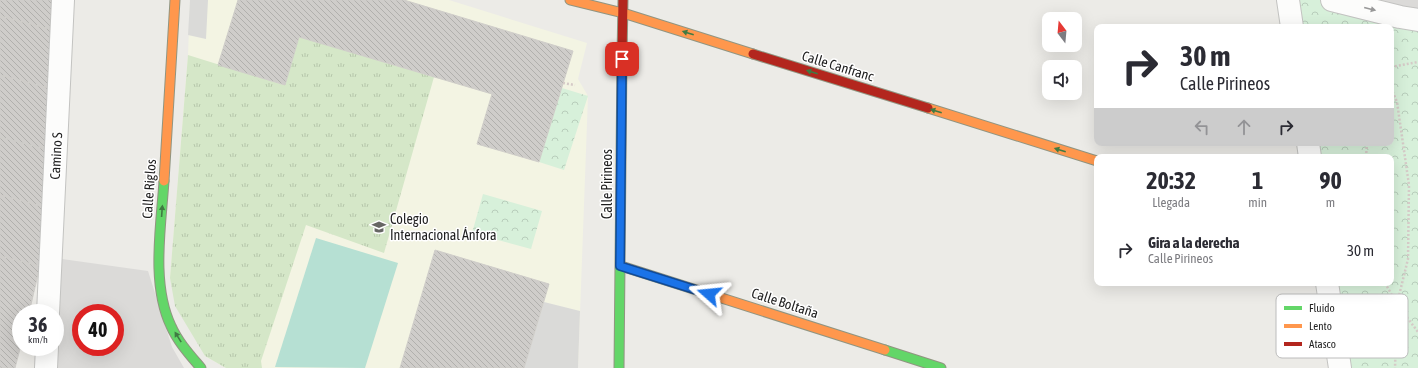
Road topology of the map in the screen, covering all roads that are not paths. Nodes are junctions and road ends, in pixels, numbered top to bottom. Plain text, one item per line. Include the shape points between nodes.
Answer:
1 (64, 0) edge
2 (175, 0) edge
3 (570, 0) edge
4 (623, 0) edge
5 (1288, 0) edge
6 (1332, 0) edge
7 (623, 13) junction
8 (1418, 20) edge
9 (1292, 24) edge
10 (1094, 160) edge
11 (620, 266) junction
12 (48, 304) edge
13 (47, 356) edge
14 (1338, 358) edge
15 (46, 368) edge
16 (201, 368) edge
17 (619, 368) edge
18 (941, 368) edge
19 (1340, 368) edge

1 - 12 street, Camino S
16 -> 2 street, Calle Riglos via 170,325 162,297 159,259
3 - 7 street, Calle Canfranc
4 - 7 street, Calle Pirineos
5 - 9 street
6 -> 8 street
10 -> 7 street, Calle Canfranc
7 - 11 street, Calle Pirineos
11 - 17 street, Calle Pirineos
11 - 18 street, Calle Boltaña
13 - 15 street
14 - 19 street

